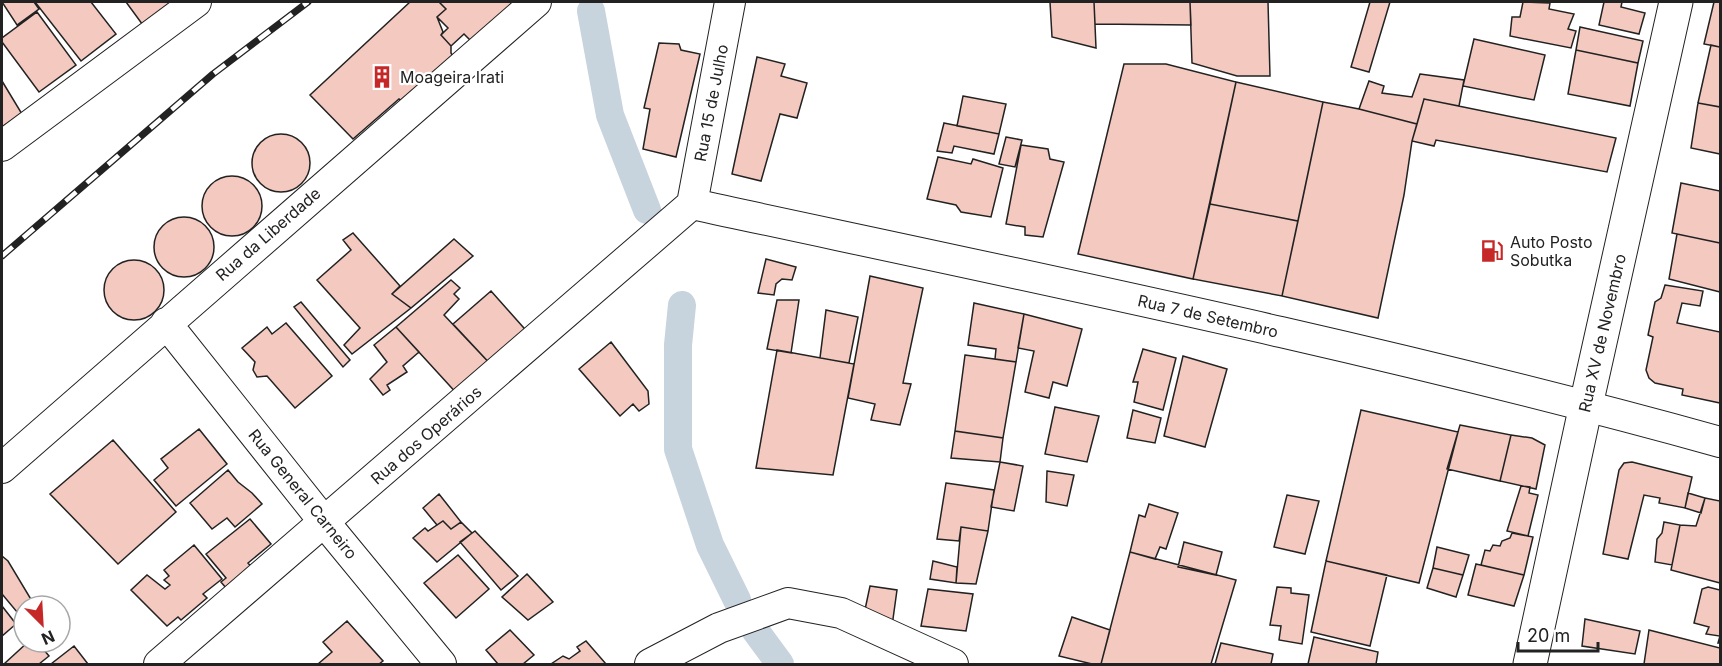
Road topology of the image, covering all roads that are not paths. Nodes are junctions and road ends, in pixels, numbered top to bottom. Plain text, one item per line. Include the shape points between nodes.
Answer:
1 (196, 2) edge
2 (536, 2) edge
3 (730, 2) edge
4 (1676, 2) edge
5 (2, 146) edge
6 (692, 204) junction
7 (166, 323) junction
8 (1586, 405) junction
9 (1720, 442) edge
10 (2, 468) edge
11 (325, 523) junction
12 (159, 664) edge
13 (441, 664) edge
14 (650, 664) edge
15 (953, 664) edge
16 (1530, 664) edge

1 - 5 street
2 - 7 street, Rua da Liberdade
3 - 6 street, Rua 15 de Julho
4 - 8 main road, Rua XV de Novembro
6 - 8 street, Rua 7 de Setembro via 1239,322
6 - 11 street, Rua dos Operários
7 - 10 street, Rua da Liberdade
7 - 11 street, Rua General Carneiro
8 - 9 street, Rua 7 de Setembro
8 - 16 main road, Rua XV de Novembro
11 - 12 street, Rua dos Operários
11 - 13 street, Rua General Carneiro
14 - 15 street via 719,628 788,603 841,613

